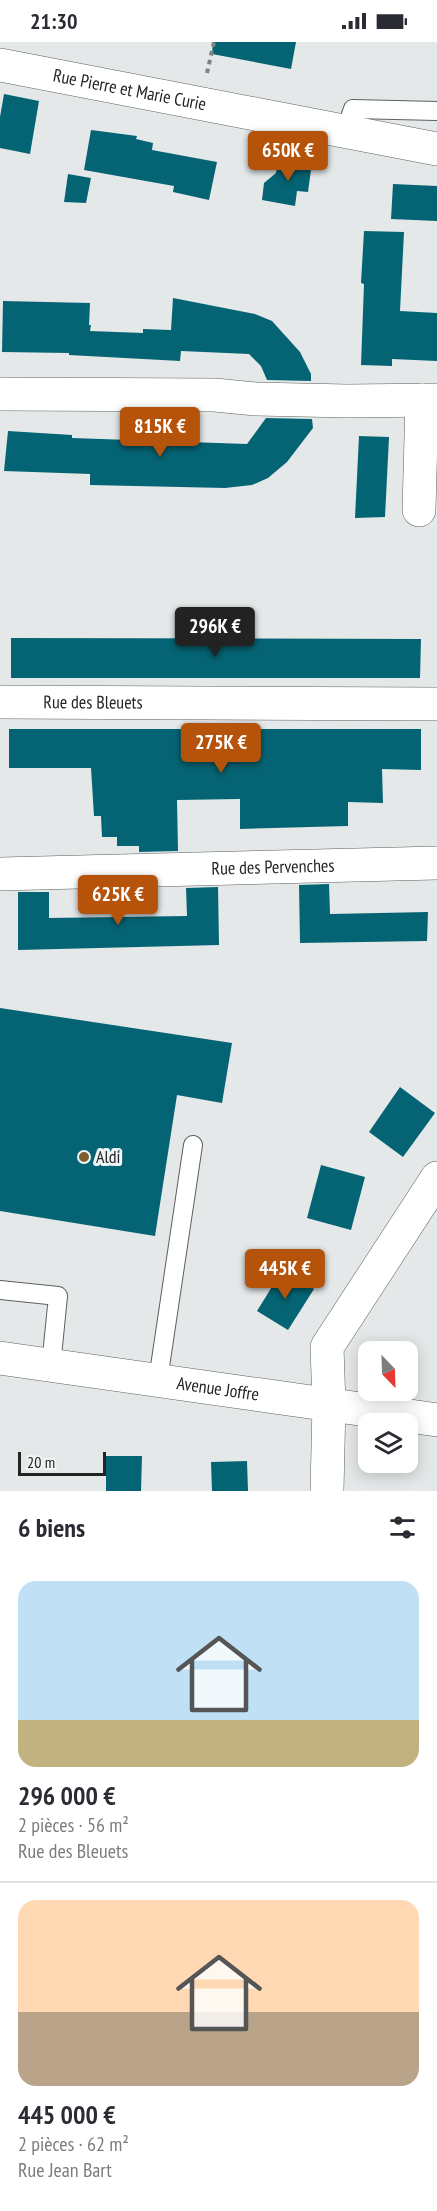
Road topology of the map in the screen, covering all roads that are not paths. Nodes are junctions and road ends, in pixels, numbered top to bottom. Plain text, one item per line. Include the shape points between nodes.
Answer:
1 (0, 64) edge
2 (437, 111) edge
3 (345, 131) junction
4 (437, 149) edge
5 (0, 394) edge
6 (430, 400) edge
7 (419, 510) dead end
8 (0, 702) edge
9 (437, 704) edge
10 (437, 863) edge
11 (0, 874) edge
12 (193, 1145) dead end
13 (437, 1178) edge
14 (0, 1290) edge
15 (0, 1358) edge
16 (51, 1365) junction
17 (158, 1380) junction
18 (329, 1404) junction
19 (437, 1420) edge
20 (327, 1491) edge

1 - 3 street, Rue Pierre et Marie Curie
2 - 3 lane via 353,109
3 - 4 street, Rue Pierre et Marie Curie
5 - 6 street
6 - 7 street
8 - 9 street, Rue des Bleuets
10 - 11 street, Rue des Pervenches
12 - 17 lane
13 - 18 street via 327,1347
14 - 16 lane via 58,1296
15 - 16 street, Avenue Joffre
16 - 17 street, Avenue Joffre
17 - 18 street, Avenue Joffre
18 - 19 street, Avenue Joffre
18 - 20 street

